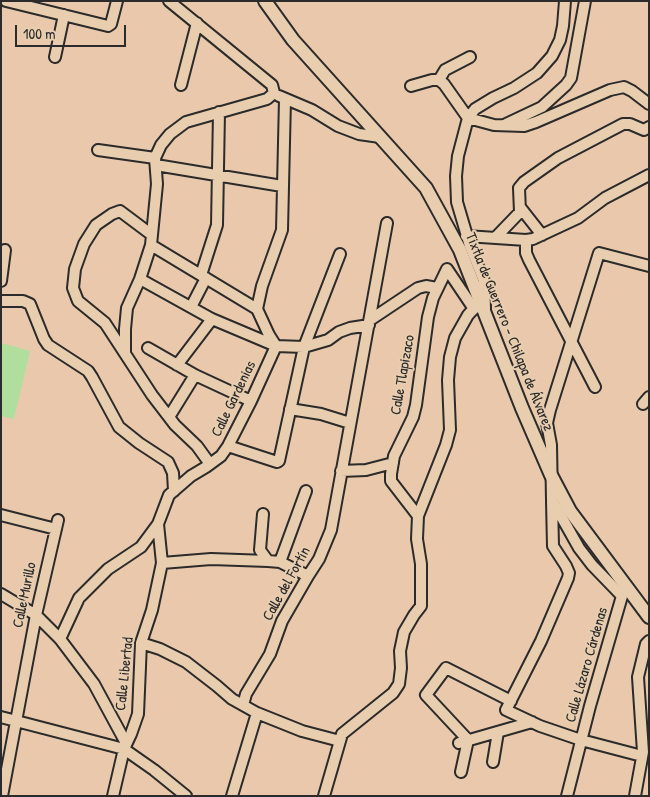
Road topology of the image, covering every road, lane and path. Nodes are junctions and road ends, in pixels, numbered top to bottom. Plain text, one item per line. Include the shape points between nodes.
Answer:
1 (6, 1) edge
2 (117, 1) edge
3 (169, 1) edge
4 (188, 1) edge
5 (266, 1) edge
6 (565, 1) edge
7 (585, 1) edge
8 (181, 10) junction
9 (64, 15) junction
10 (198, 23) junction
11 (56, 57) dead end
12 (470, 57) dead end
13 (439, 80) junction
14 (181, 85) dead end
15 (411, 86) dead end
16 (274, 94) junction
17 (285, 98) junction
18 (649, 104) edge
19 (220, 112) junction
20 (468, 118) junction
21 (503, 125) junction
22 (648, 129) edge
23 (380, 137) junction
24 (98, 150) dead end
25 (155, 161) junction
26 (218, 175) junction
27 (649, 175) edge
28 (282, 186) junction
29 (520, 207) junction
30 (388, 223) dead end
31 (542, 235) junction
32 (466, 236) junction
33 (495, 238) junction
34 (151, 240) junction
35 (526, 240) junction
36 (465, 248) junction
37 (5, 250) dead end
38 (340, 254) dead end
39 (649, 266) edge
40 (203, 276) junction
41 (140, 279) junction
42 (1, 281) edge
43 (437, 288) junction
44 (1, 301) edge
45 (191, 307) junction
46 (480, 308) junction
47 (258, 310) junction
48 (212, 319) junction
49 (369, 322) junction
50 (571, 341) junction
51 (276, 346) junction
52 (304, 347) junction
53 (148, 348) dead end
54 (125, 353) junction
55 (177, 365) junction
56 (195, 375) junction
57 (595, 387) dead end
58 (251, 401) junction
59 (290, 409) junction
60 (169, 417) junction
61 (350, 423) junction
62 (228, 446) junction
63 (393, 463) junction
64 (210, 464) junction
65 (341, 471) junction
66 (551, 475) junction
67 (174, 491) junction
68 (306, 491) dead end
69 (552, 500) junction
70 (263, 514) dead end
71 (1, 515) edge
72 (418, 516) junction
73 (158, 524) junction
74 (268, 561) junction
75 (162, 562) junction
76 (280, 562) junction
77 (308, 576) junction
78 (1, 594) edge
79 (36, 614) junction
80 (649, 618) edge
81 (60, 639) junction
82 (649, 641) edge
83 (141, 643) junction
84 (243, 705) junction
85 (508, 706) junction
86 (256, 713) junction
87 (1, 717) edge
88 (16, 720) junction
89 (532, 722) junction
90 (498, 732) junction
91 (581, 740) junction
92 (340, 741) junction
93 (463, 741) junction
94 (125, 746) junction
95 (642, 756) junction
96 (493, 762) dead end
97 (461, 772) dead end
98 (2, 796) edge
99 (113, 796) edge
100 (186, 796) edge
101 (234, 796) edge
102 (324, 796) edge
103 (568, 796) edge
104 (634, 796) edge

1 - 9 street
2 - 9 street via 108,26
3 - 8 street
4 - 8 street
5 - 23 main road, Tixtla de Guerrero - Chilapa de Álvarez via 293,40
6 - 20 street via 560,40 552,56 537,73 475,109
7 - 21 street via 571,78 542,107
8 - 10 street
9 - 11 street
10 - 14 street
10 - 16 street via 272,85
12 - 13 street via 445,70
13 - 15 street
13 - 20 street
16 - 17 street
16 - 19 street via 267,99
17 - 23 street via 338,126
17 - 28 street
18 - 21 street via 624,87 524,126
19 - 25 street via 186,122 170,134 161,145
19 - 26 street
20 - 21 street
20 - 32 street via 456,176 457,202
22 - 29 street via 622,124 558,158 519,188
23 - 36 main road, Tixtla de Guerrero - Chilapa de Álvarez via 426,188
24 - 25 street
25 - 26 street
25 - 34 street via 157,184
26 - 28 street
26 - 40 street via 218,224
27 - 31 street via 605,198 578,218
28 - 47 street via 282,230 262,286
29 - 31 street
29 - 33 street via 517,216
30 - 49 street, Calle del Fortín
31 - 35 street
32 - 33 street
32 - 36 street
33 - 35 street
34 - 40 street
34 - 41 street
34 - 54 street via 120,211 112,214 96,226 84,244 75,269 72,288 78,301 105,323
35 - 50 street via 529,260
36 - 46 main road, Tixtla de Guerrero - Chilapa de Álvarez
37 - 42 street
38 - 52 street
39 - 50 street, Calle Lázaro Cárdenas via 599,253
40 - 45 street
40 - 47 street
41 - 45 street
41 - 54 street via 127,308
43 - 46 street, Calle Tlapizaco via 447,269
43 - 49 street via 418,288
43 - 63 street, Calle Tlapizaco via 428,317 413,417
44 - 67 street via 30,304 44,340 88,372 119,427 168,462 173,473
45 - 48 street
46 - 66 main road, Tixtla de Guerrero - Chilapa de Álvarez
46 - 72 street via 468,315 455,338 448,380 450,430
47 - 51 street
48 - 51 street
48 - 55 street
49 - 52 street
49 - 61 street, Calle del Fortín
50 - 57 street
50 - 66 street, Calle Lázaro Cárdenas via 547,423
51 - 52 street
51 - 58 street, Calle Gardenias
52 - 59 street
53 - 55 street
54 - 60 street
55 - 56 street
56 - 58 street
56 - 60 street
58 - 62 street, Calle Gardenias
59 - 61 street
59 - 62 street via 279,461
60 - 64 street
61 - 65 street, Calle del Fortín
62 - 64 street, Calle Gardenias
63 - 65 street via 366,470
63 - 72 street via 391,481
64 - 67 street, Calle Gardenias
65 - 77 street, Calle del Fortín via 331,530
66 - 69 street, Calle Lázaro Cárdenas
66 - 80 main road, Tixtla de Guerrero - Chilapa de Álvarez via 570,511
67 - 73 street, Calle Gardenias via 169,495
68 - 76 street
69 - 85 street via 553,546 566,566 568,578
69 - 91 street, Calle Lázaro Cárdenas via 579,548 622,596
70 - 74 street via 260,550
71 - 79 street, Calle Murillo via 57,525
72 - 92 street via 422,606 404,632 400,651 400,684 342,734
73 - 75 street, Calle Libertad
73 - 81 street, Calle Gardenias via 141,547 108,569 79,598
74 - 75 street via 211,559
74 - 76 street
75 - 83 street, Calle Libertad
76 - 77 street
77 - 84 street, Calle del Fortín via 282,621 270,654
78 - 79 street
79 - 81 street
79 - 88 street, Calle Murillo
81 - 94 street via 94,684
82 - 95 street via 638,677
83 - 84 street via 186,662
83 - 94 street, Calle Libertad via 138,714
84 - 86 street
85 - 89 street
85 - 93 street via 446,668 426,695
86 - 92 street via 302,731
86 - 101 street
87 - 88 street
88 - 94 street
88 - 98 street, Calle Murillo
89 - 90 street
89 - 91 street
90 - 93 street
90 - 96 street
91 - 95 street
91 - 103 street, Calle Lázaro Cárdenas
92 - 102 street
93 - 97 street
94 - 99 street, Calle Libertad
94 - 100 street
95 - 104 street

